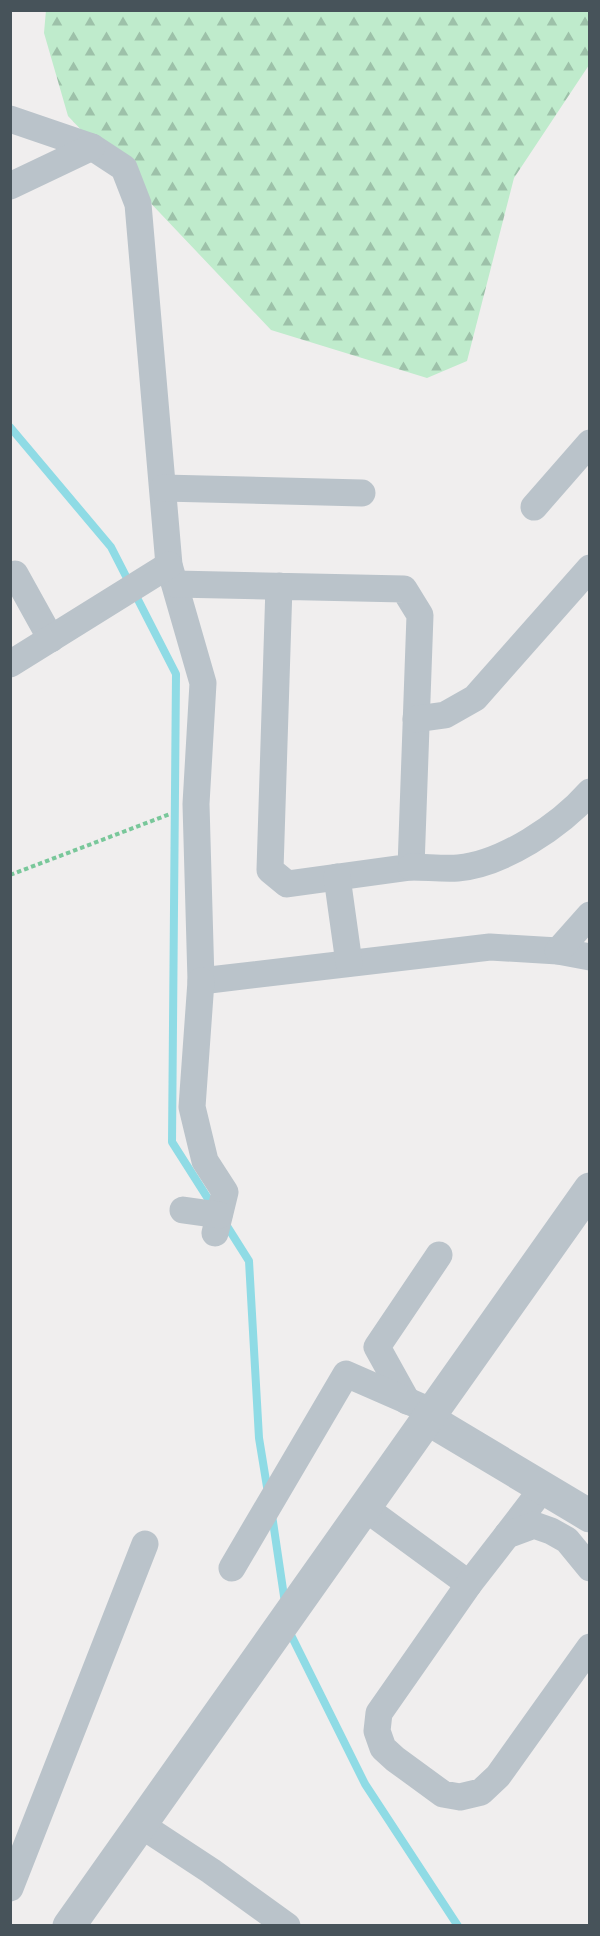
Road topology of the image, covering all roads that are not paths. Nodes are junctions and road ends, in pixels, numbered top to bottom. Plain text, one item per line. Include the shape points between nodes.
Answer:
1 (10, 119) edge
2 (92, 147) junction
3 (10, 186) edge
4 (590, 443) edge
5 (163, 488) junction
6 (363, 493) dead end
7 (534, 507) dead end
8 (590, 568) edge
9 (15, 574) dead end
10 (172, 574) junction
11 (279, 586) junction
12 (51, 639) junction
13 (10, 664) edge
14 (416, 719) junction
15 (590, 792) edge
16 (411, 867) junction
17 (337, 877) junction
18 (590, 915) edge
19 (558, 951) junction
20 (590, 957) edge
21 (349, 963) junction
22 (201, 981) junction
23 (590, 1189) edge
24 (183, 1210) dead end
25 (439, 1255) dead end
26 (423, 1411) junction
27 (543, 1488) junction
28 (365, 1508) junction
29 (590, 1516) edge
30 (507, 1535) junction
31 (145, 1544) dead end
32 (232, 1568) dead end
33 (590, 1568) edge
34 (469, 1584) junction
35 (590, 1647) edge
36 (141, 1825) junction
37 (10, 1888) edge
38 (69, 1926) edge
39 (287, 1926) edge

1 - 2 street
2 - 3 street
2 - 5 street via 124,168 138,204
4 - 7 street
5 - 6 street
5 - 10 street
8 - 14 street via 475,698 445,715
9 - 12 street
10 - 11 street
10 - 12 street
10 - 22 street via 203,683 196,804
11 - 14 street via 404,589 420,615
11 - 17 street via 270,870 288,884
12 - 13 street
14 - 16 street
15 - 16 street via 540,835 502,857 459,868
16 - 17 street
17 - 21 street
18 - 19 street
19 - 20 street
19 - 21 street via 490,947
21 - 22 street
22 - 24 street via 192,1107 205,1161 225,1192 217,1224
23 - 26 street
25 - 26 street via 377,1347
26 - 27 street
26 - 28 street
26 - 32 street via 346,1374
27 - 29 street
27 - 30 street
28 - 34 street
28 - 36 street
30 - 33 street via 534,1525 550,1531 567,1540
30 - 34 street
31 - 37 street
34 - 35 street via 379,1713 377,1731 383,1748 442,1794 460,1797 481,1792 498,1776
36 - 38 street
36 - 39 street

